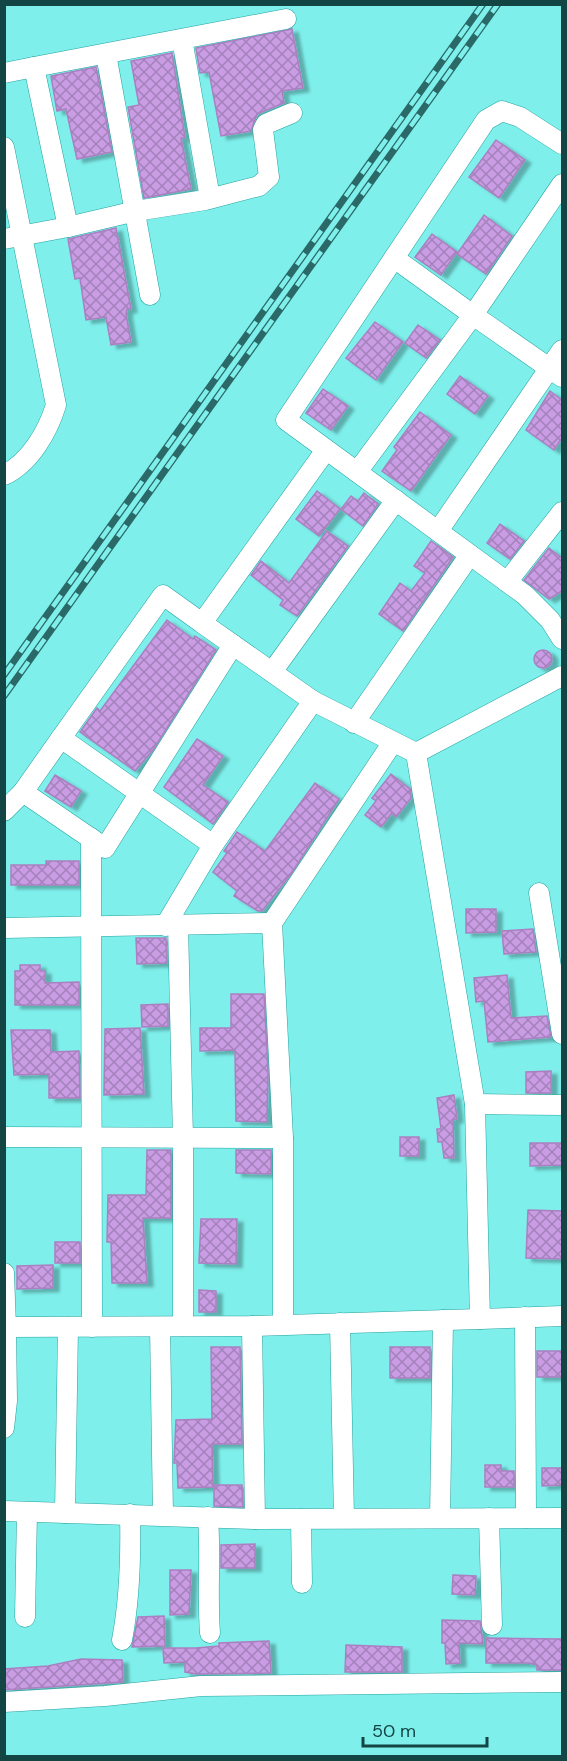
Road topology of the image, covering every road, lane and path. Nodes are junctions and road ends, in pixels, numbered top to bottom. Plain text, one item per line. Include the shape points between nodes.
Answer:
1 (286, 19) dead end
2 (182, 39) junction
3 (106, 54) junction
4 (33, 67) junction
5 (4, 73) edge
6 (292, 113) dead end
7 (562, 144) edge
8 (4, 147) edge
9 (562, 184) edge
10 (210, 198) junction
11 (136, 211) junction
12 (68, 227) junction
13 (14, 238) edge
14 (394, 258) junction
15 (150, 295) dead end
16 (473, 315) junction
17 (562, 350) edge
18 (556, 373) edge
19 (326, 450) junction
20 (357, 472) junction
21 (4, 475) edge
22 (396, 500) junction
23 (562, 512) edge
24 (438, 531) junction
25 (469, 556) junction
26 (507, 582) junction
27 (202, 623) junction
28 (562, 639) edge
29 (233, 645) junction
30 (272, 672) junction
31 (562, 676) edge
32 (313, 701) junction
33 (354, 723) junction
34 (61, 738) junction
35 (393, 742) junction
36 (416, 753) junction
37 (23, 792) junction
38 (140, 794) junction
39 (4, 811) edge
40 (91, 838) junction
41 (213, 845) junction
42 (539, 893) dead end
43 (272, 923) junction
44 (171, 926) junction
45 (89, 927) junction
46 (4, 928) edge
47 (562, 1034) edge
48 (475, 1104) junction
49 (562, 1105) edge
50 (4, 1137) edge
51 (92, 1137) junction
52 (183, 1138) junction
53 (283, 1138) junction
54 (4, 1273) edge
55 (562, 1316) edge
56 (525, 1317) junction
57 (480, 1319) junction
58 (443, 1320) junction
59 (340, 1323) junction
60 (283, 1324) junction
61 (183, 1326) junction
62 (252, 1326) junction
63 (6, 1327) edge
64 (68, 1327) junction
65 (92, 1327) junction
66 (160, 1327) junction
67 (4, 1428) edge
68 (4, 1511) edge
69 (27, 1512) junction
70 (65, 1513) junction
71 (130, 1514) junction
72 (163, 1515) junction
73 (208, 1517) junction
74 (344, 1518) junction
75 (440, 1518) junction
76 (489, 1518) junction
77 (526, 1518) junction
78 (562, 1518) edge
79 (255, 1519) junction
80 (301, 1519) junction
81 (302, 1583) dead end
82 (25, 1617) dead end
83 (492, 1625) dead end
84 (210, 1633) dead end
85 (122, 1640) dead end
86 (562, 1682) edge
87 (4, 1702) edge

1 - 2 street
2 - 3 street
2 - 10 street
3 - 4 street
3 - 11 street
4 - 5 street
4 - 12 street
6 - 10 street via 266,124 263,130 269,172 266,182
7 - 14 street via 520,117 502,111 486,120
8 - 13 street
9 - 16 street
10 - 11 street
11 - 12 street
11 - 15 street
12 - 13 street
13 - 21 street via 56,405 29,456
14 - 16 street
14 - 19 street via 286,420
16 - 18 street
16 - 20 street
17 - 18 street
18 - 24 street
19 - 20 street
19 - 27 street
20 - 22 street
22 - 24 street
22 - 30 street
23 - 26 street
24 - 25 street
25 - 26 street
25 - 33 street
26 - 28 street via 542,611
27 - 29 street
27 - 34 street via 162,595
29 - 30 street
29 - 38 street
30 - 32 street
31 - 36 street
32 - 33 street
32 - 41 street
33 - 35 street
34 - 37 street
34 - 38 street
35 - 36 street
35 - 43 street
36 - 48 street
37 - 39 street
37 - 40 street
38 - 40 street via 105,848
38 - 41 street
40 - 45 street
41 - 44 street
42 - 47 street
43 - 44 street
43 - 53 street
44 - 45 street
44 - 52 street
45 - 46 street
45 - 51 street
48 - 49 street
48 - 57 street
50 - 51 street
51 - 52 street
51 - 65 street
52 - 53 street
52 - 61 street
53 - 60 street
54 - 63 street
55 - 56 street
56 - 57 street
56 - 77 street
57 - 58 street
58 - 59 street
58 - 75 street
59 - 60 street
59 - 74 street
60 - 62 street
61 - 62 street
61 - 66 street
62 - 79 street
63 - 64 street
63 - 67 street
64 - 65 street
64 - 70 street
65 - 66 street
66 - 72 street
68 - 69 street
69 - 70 street
69 - 82 street
70 - 71 street
71 - 72 street
71 - 85 street via 131,1560
72 - 73 street
73 - 79 street
73 - 84 street
74 - 75 street
74 - 80 street
75 - 76 street
76 - 77 street
76 - 83 street
77 - 78 street
79 - 80 street
80 - 81 street
86 - 87 street via 201,1686

